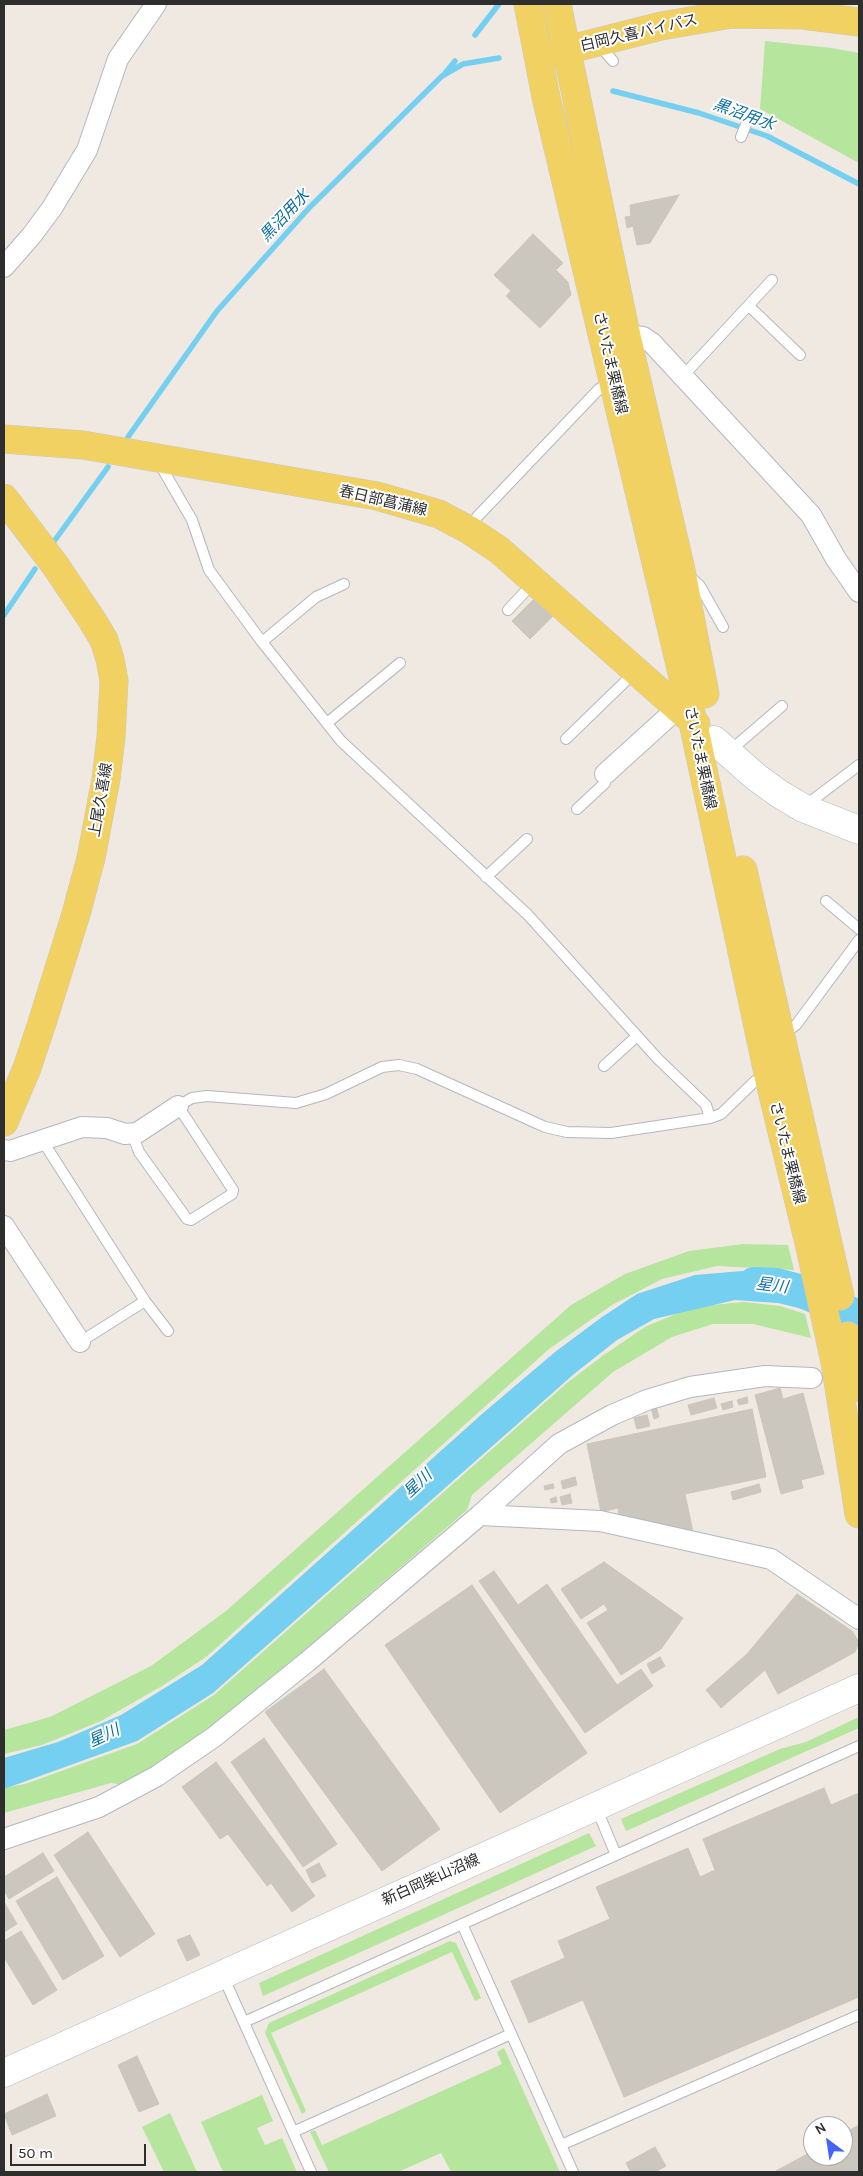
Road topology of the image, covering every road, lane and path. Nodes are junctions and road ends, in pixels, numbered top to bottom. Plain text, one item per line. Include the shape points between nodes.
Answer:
1 (156, 4) edge
2 (528, 4) edge
3 (557, 4) edge
4 (859, 22) edge
5 (567, 49) junction
6 (539, 57) junction
7 (749, 118) dead end
8 (741, 137) dead end
9 (4, 267) edge
10 (772, 280) dead end
11 (749, 306) junction
12 (626, 334) junction
13 (800, 355) dead end
14 (683, 376) junction
15 (614, 380) junction
16 (4, 439) edge
17 (162, 460) junction
18 (4, 498) edge
19 (469, 530) junction
20 (681, 570) junction
21 (535, 582) junction
22 (344, 584) dead end
23 (859, 592) edge
24 (508, 610) dead end
25 (723, 627) dead end
26 (262, 642) junction
27 (400, 662) dead end
28 (636, 671) junction
29 (782, 706) dead end
30 (683, 712) junction
31 (327, 723) junction
32 (566, 739) dead end
33 (724, 749) junction
34 (859, 765) edge
35 (605, 774) joint
36 (803, 808) junction
37 (577, 809) dead end
38 (859, 830) edge
39 (527, 839) dead end
40 (486, 877) junction
41 (826, 901) dead end
42 (859, 929) edge
43 (859, 940) edge
44 (637, 1036) junction
45 (780, 1037) junction
46 (604, 1066) dead end
47 (768, 1078) junction
48 (178, 1106) junction
49 (710, 1118) junction
50 (4, 1122) edge
51 (132, 1133) junction
52 (42, 1140) junction
53 (4, 1150) edge
54 (4, 1226) edge
55 (820, 1249) junction
56 (145, 1301) junction
57 (168, 1331) dead end
58 (80, 1342) joint
59 (850, 1375) edge
60 (812, 1378) dead end
61 (859, 1514) edge
62 (480, 1515) junction
63 (859, 1619) edge
64 (859, 1688) edge
65 (859, 1746) edge
66 (596, 1806) junction
67 (4, 1839) edge
68 (616, 1855) junction
69 (462, 1924) junction
70 (223, 1975) junction
71 (859, 2015) edge
72 (244, 2022) junction
73 (511, 2034) junction
74 (4, 2073) edge
75 (293, 2132) junction
76 (561, 2145) junction
77 (311, 2172) edge
78 (573, 2172) edge

1 - 9 street via 118,59 87,150 52,208
2 - 6 main road, さいたま栗橋線
3 - 5 main road, さいたま栗橋線
4 - 5 main road, 白岡久喜バイパス via 802,15 732,14 661,26 605,51
5 - 6 main road, 白岡久喜バイパス
5 - 12 main road, さいたま栗橋線
6 - 15 main road, さいたま栗橋線
7 - 8 lane
10 - 11 lane
11 - 13 lane
11 - 14 lane
12 - 14 street via 643,337 652,343
12 - 20 main road, さいたま栗橋線
14 - 23 street via 811,515
15 - 19 lane via 592,396 477,517
15 - 30 main road, さいたま栗橋線
16 - 17 main road, 春日部菖蒲線 via 83,445
17 - 19 main road, 春日部菖蒲線 via 377,496 439,514
17 - 26 lane via 162,468 192,520 209,570
18 - 50 main road, 上尾久喜線 via 55,565 104,640 114,682 112,737 91,858 54,986 12,1091
19 - 21 main road, 春日部菖蒲線 via 499,550
20 - 25 lane via 700,586
20 - 33 main road, さいたま栗橋線
21 - 24 lane
21 - 28 main road, 春日部菖蒲線
22 - 26 lane via 316,597
26 - 31 lane
27 - 31 lane
28 - 30 main road, 春日部菖蒲線
28 - 32 lane
29 - 33 lane via 740,743
30 - 33 main road, 春日部菖蒲線
30 - 35 street via 669,716
30 - 47 main road, さいたま栗橋線
31 - 40 lane via 341,741
33 - 36 street via 778,793
33 - 45 main road, さいたま栗橋線
34 - 36 lane
35 - 37 lane via 605,783
36 - 38 street
39 - 40 lane
40 - 44 lane via 528,915
41 - 42 lane
43 - 45 lane via 796,1025
44 - 46 lane
44 - 49 lane via 706,1105
45 - 55 main road, さいたま栗橋線
47 - 49 lane via 755,1082 721,1114
47 - 55 main road, さいたま栗橋線
48 - 49 lane via 192,1098 208,1096 296,1103 312,1100 382,1068 399,1065 417,1069 545,1127 566,1132 611,1132
48 - 51 street via 137,1133
48 - 51 lane via 233,1190 232,1194 191,1220 187,1219 139,1152
51 - 52 street via 82,1127
52 - 53 street
52 - 56 lane
54 - 58 street
55 - 59 main road, さいたま栗橋線
56 - 57 lane
56 - 58 lane
59 - 61 main road, さいたま栗橋線
60 - 62 street via 765,1376 690,1387 647,1400 558,1444
62 - 63 street via 600,1521 771,1558
62 - 67 street via 307,1662 214,1737 165,1771 99,1807
64 - 66 street, 新白岡柴山沼線
65 - 68 lane
66 - 68 lane
66 - 70 street, 新白岡柴山沼線
68 - 69 lane
69 - 72 lane
69 - 73 lane
70 - 72 lane
70 - 74 street, 新白岡柴山沼線
71 - 76 lane
72 - 75 lane
73 - 75 lane
73 - 76 lane
75 - 77 lane
76 - 78 lane

